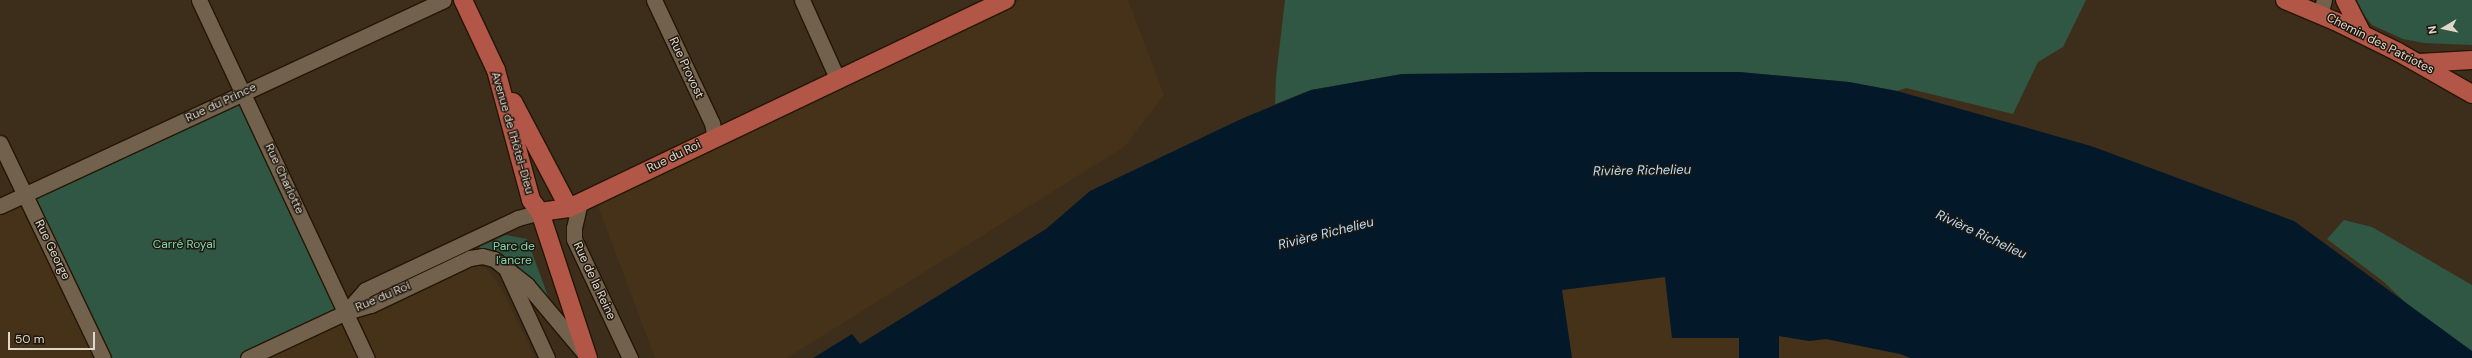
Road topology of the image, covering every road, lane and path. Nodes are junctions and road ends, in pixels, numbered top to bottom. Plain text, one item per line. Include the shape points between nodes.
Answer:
1 (200, 0) edge
2 (443, 0) edge
3 (463, 0) edge
4 (654, 0) edge
5 (802, 0) edge
6 (1006, 0) edge
7 (2286, 0) edge
8 (2345, 0) edge
9 (2322, 7) edge
10 (2362, 33) junction
11 (2472, 60) edge
12 (2419, 62) junction
13 (838, 80) junction
14 (502, 91) junction
15 (243, 92) junction
16 (2472, 94) edge
17 (715, 138) junction
18 (0, 143) edge
19 (25, 194) junction
20 (575, 205) junction
21 (0, 206) edge
22 (540, 212) junction
23 (507, 271) junction
24 (346, 312) junction
25 (587, 357) edge
26 (103, 358) edge
27 (248, 358) edge
28 (367, 358) edge
29 (547, 358) edge
30 (630, 358) edge

1 - 15 street, Rue Charlotte
2 - 15 street, Rue du Prince
3 - 14 main road, Avenue de l'Hôtel-Dieu via 496,70
4 - 17 street, Rue Provost via 712,123
5 - 13 street
6 - 13 main road, Rue du Roi
7 - 9 main road, Chemin des Patriotes
8 - 10 main road
9 - 10 main road, Chemin des Patriotes
10 - 12 main road, Chemin des Patriotes
11 - 12 main road
12 - 16 main road, Chemin des Patriotes
13 - 17 main road, Rue du Roi
14 - 20 main road via 511,99
14 - 22 main road, Avenue de l'Hôtel-Dieu via 531,200
15 - 19 street, Rue du Prince
15 - 24 street, Rue Charlotte
17 - 20 main road, Rue du Roi
18 - 19 street, Rue George
19 - 21 street, Rue du Prince
19 - 26 street, Rue George
20 - 22 main road, Rue du Roi
20 - 30 street, Rue de la Reine via 574,239
22 - 24 street, Rue du Roi via 518,218 365,290
22 - 25 main road, Avenue de l'Hôtel-Dieu
23 - 24 street, Rue du Roi via 490,257 474,257 372,304
23 - 25 street, Rue du Roi via 527,285
23 - 29 street
24 - 27 street, Rue du Roi
24 - 28 street, Rue Charlotte

